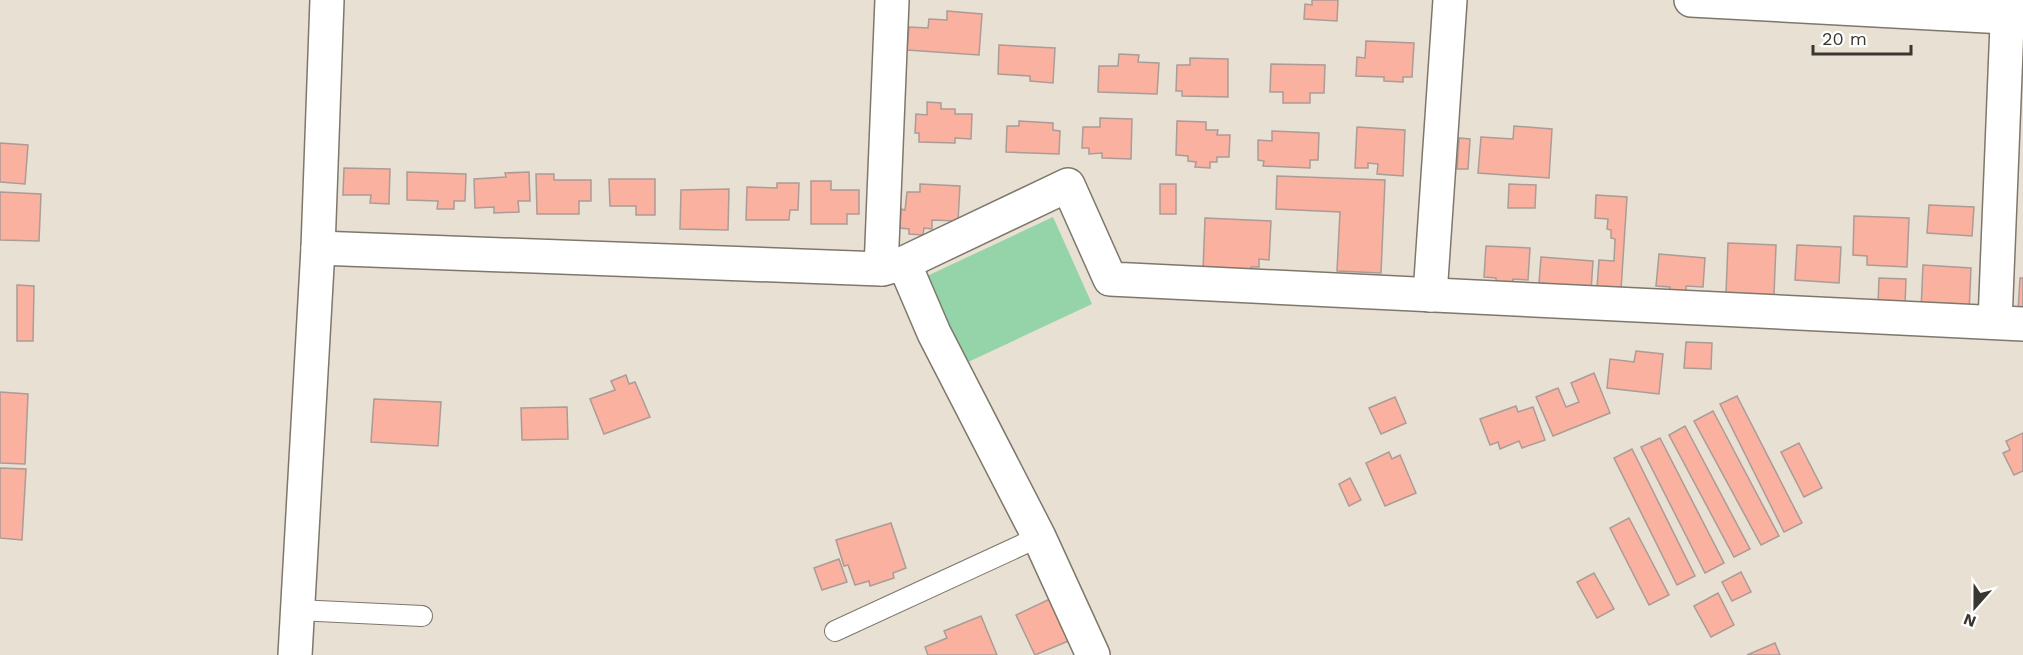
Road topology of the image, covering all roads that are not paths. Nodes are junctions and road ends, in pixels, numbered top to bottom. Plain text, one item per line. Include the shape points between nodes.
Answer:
1 (327, 0) edge
2 (892, 0) edge
3 (1450, 0) edge
4 (1691, 0) edge
5 (2013, 12) edge
6 (318, 248) junction
7 (893, 266) junction
8 (1430, 296) junction
9 (2009, 323) edge
10 (1039, 537) junction
11 (297, 610) junction
12 (422, 615) dead end
13 (835, 631) dead end
14 (295, 655) edge
15 (1094, 655) edge

1 - 6 street
2 - 7 street
3 - 8 street
4 - 5 street
5 - 9 street
6 - 7 street
6 - 11 street
7 - 8 street via 1068,185 1110,279
7 - 10 street via 934,333
8 - 9 street
10 - 13 lane
10 - 15 street
11 - 12 lane
11 - 14 street

